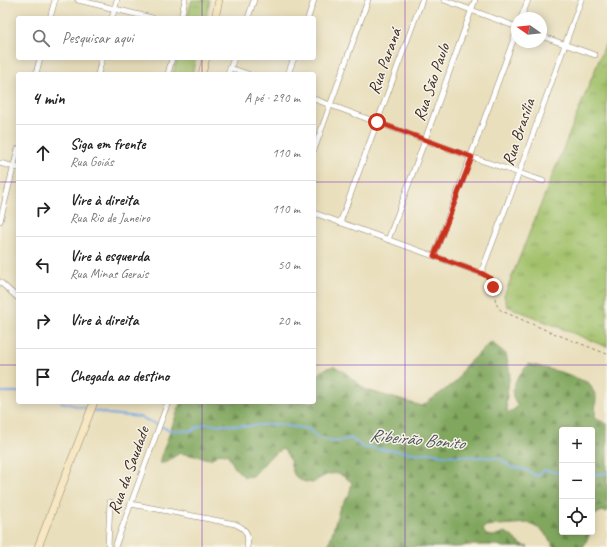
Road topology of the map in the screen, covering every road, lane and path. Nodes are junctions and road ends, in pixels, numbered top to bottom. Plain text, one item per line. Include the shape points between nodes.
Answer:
1 (55, 0) edge
2 (78, 0) edge
3 (117, 0) edge
4 (185, 0) edge
5 (219, 0) edge
6 (254, 0) edge
7 (314, 0) edge
8 (368, 0) edge
9 (422, 0) edge
10 (444, 0) edge
11 (475, 0) edge
12 (528, 0) edge
13 (581, 0) edge
14 (115, 9) junction
15 (471, 10) junction
16 (524, 12) edge
17 (51, 16) edge
18 (113, 16) edge
19 (144, 16) edge
20 (181, 16) edge
21 (215, 16) edge
22 (249, 16) edge
23 (309, 16) edge
24 (511, 25) edge
25 (547, 38) edge
26 (564, 45) junction
27 (511, 47) edge
28 (595, 55) dead end
29 (40, 60) edge
30 (102, 60) edge
31 (172, 60) edge
32 (206, 60) edge
33 (233, 60) edge
34 (293, 60) edge
35 (230, 68) junction
36 (36, 72) edge
37 (98, 72) edge
38 (168, 72) edge
39 (202, 72) edge
40 (229, 72) edge
41 (242, 72) edge
42 (289, 72) edge
43 (316, 100) edge
44 (331, 105) junction
45 (377, 122) junction
46 (425, 140) junction
47 (316, 145) edge
48 (472, 157) junction
49 (0, 163) edge
50 (16, 167) edge
51 (519, 173) junction
52 (543, 181) dead end
53 (316, 214) edge
54 (0, 221) edge
55 (340, 223) junction
56 (388, 240) junction
57 (434, 256) junction
58 (481, 273) junction
59 (0, 282) edge
60 (16, 296) edge
61 (607, 354) edge
62 (93, 404) edge
63 (167, 404) edge
64 (110, 502) dead end
65 (131, 504) junction
66 (38, 547) edge
67 (108, 547) edge
68 (115, 547) edge
69 (247, 547) edge

1 - 17 street
2 - 14 street
3 - 14 street
4 - 20 street
5 - 21 main road
6 - 22 street
7 - 23 street
8 - 44 street
9 - 45 street, Rua Paraná
10 - 15 street
11 - 15 street, Rua São Paulo
12 - 16 street
13 - 26 street, Rua Brasília
14 - 18 street
14 - 19 street
15 - 24 street
15 - 46 street, Rua São Paulo
25 - 26 street
26 - 28 street
26 - 51 street, Rua Brasília
27 - 48 street
29 - 36 street
30 - 37 street
31 - 38 street
32 - 39 main road
33 - 35 street
34 - 42 street
35 - 40 street
35 - 41 street
43 - 44 street
44 - 45 street
44 - 47 street
45 - 46 street
45 - 55 street, Rua Paraná
46 - 48 street
46 - 56 street, Rua São Paulo
48 - 51 street
48 - 57 street
49 - 50 street
50 - 54 street
51 - 52 street
51 - 58 street, Rua Brasília
53 - 55 street
55 - 56 street
56 - 57 street
57 - 58 street
58 - 61 path via 490,278 496,303 502,311
59 - 60 street
62 - 66 main road
63 - 65 street, Rua da Saudade
64 - 67 street
65 - 68 street, Rua da Saudade
65 - 69 street via 235,524 248,534

